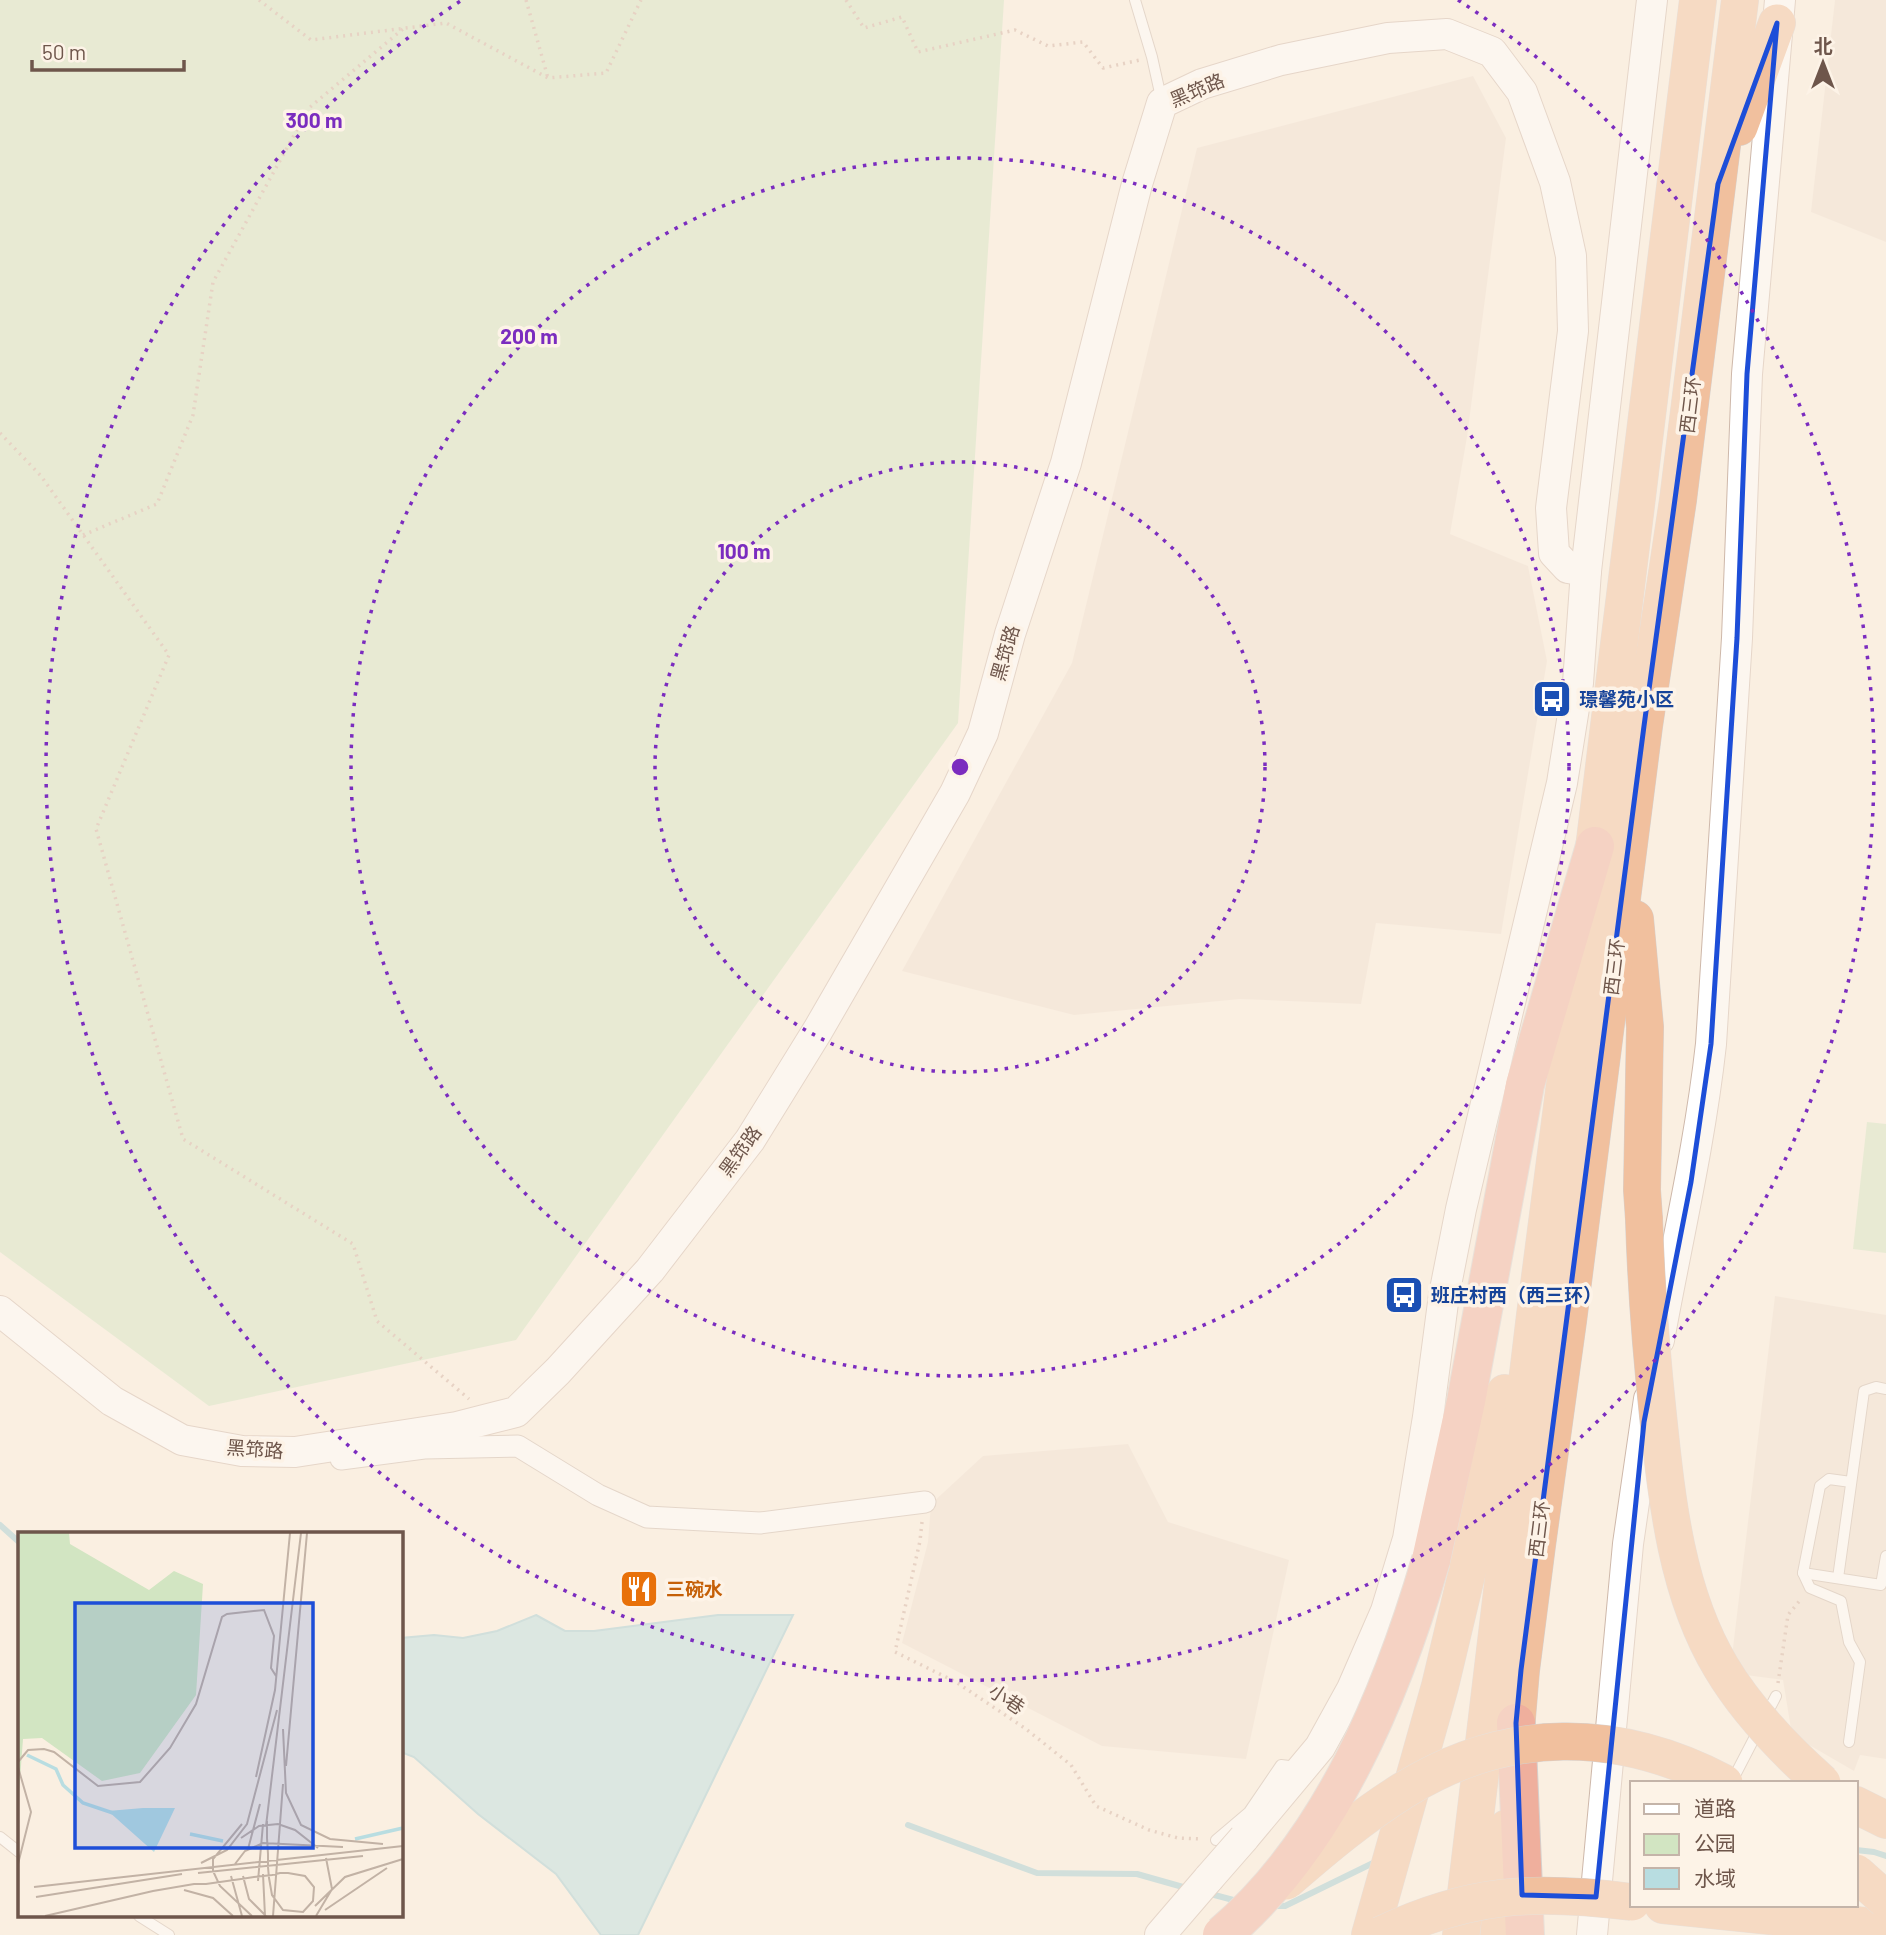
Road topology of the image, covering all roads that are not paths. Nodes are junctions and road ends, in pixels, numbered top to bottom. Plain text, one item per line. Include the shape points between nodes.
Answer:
1 (1135, 0) edge
2 (1652, 0) edge
3 (1698, 0) edge
4 (1740, 0) edge
5 (1779, 11) edge
6 (1162, 103) junction
7 (1718, 184) junction
8 (1586, 571) junction
9 (1612, 849) junction
10 (1548, 1215) junction
11 (0, 1311) edge
12 (1886, 1389) edge
13 (314, 1449) junction
14 (1852, 1482) junction
15 (925, 1502) road end
16 (1886, 1556) edge
17 (1803, 1573) junction
18 (1838, 1578) junction
19 (1776, 1696) road end
20 (1516, 1723) junction
21 (1849, 1742) dead end
22 (1719, 1781) edge
23 (1732, 1781) edge
24 (1820, 1781) edge
25 (1858, 1806) edge
26 (1886, 1821) edge
27 (0, 1837) edge
28 (18, 1851) edge
29 (1858, 1875) edge
30 (1886, 1900) edge
31 (1630, 1902) edge
32 (1682, 1907) edge
33 (142, 1918) edge
34 (1233, 1926) edge
35 (1886, 1928) edge
36 (1165, 1930) edge
37 (169, 1935) edge
38 (1370, 1935) edge
39 (1381, 1935) edge
40 (1461, 1935) edge
41 (1499, 1935) edge
42 (1524, 1935) edge
43 (1592, 1935) edge

1 - 6 lane
2 - 8 main road
3 - 9 highway, 西三环
4 - 7 highway, 西三环
5 - 7 highway
5 - 43 main road via 1747,374 1737,638 1711,1044 1691,1182 1639,1463
6 - 8 main road, 黑筇路 via 1202,84 1281,60 1388,38 1447,34 1492,52 1522,92 1555,182 1571,256 1573,331 1551,508 1554,553 1568,568
6 - 13 main road, 黑筇路 via 1066,463 983,733 955,793 750,1140 650,1270 516,1412 457,1427
7 - 9 highway, 西三环 via 1644,726
8 - 36 main road, bridge via 1578,683 1562,783 1461,1209 1408,1539 1386,1611 1320,1747 1230,1839
9 - 10 highway, 西三环
9 - 20 highway, 西三环 via 1568,1321
9 - 24 highway, bridge via 1645,1027 1642,1190 1647,1306 1668,1502 1681,1564 1698,1620 1721,1667 1749,1708
9 - 34 highway, bridge via 1525,1085 1466,1401 1413,1620 1363,1745 1323,1816 1277,1880
10 - 38 highway via 1440,1686
10 - 40 highway, 西三环
11 - 13 main road, 黑筇路 via 111,1401 182,1440 243,1451
12 - 14 lane via 1864,1391
13 - 15 street via 334,1460 424,1448 518,1446 598,1495 647,1517 760,1524
14 - 17 lane via 1829,1479 1820,1486
14 - 18 lane
16 - 18 lane via 1881,1585
17 - 18 lane
17 - 21 lane via 1810,1588 1841,1601 1849,1642 1860,1661
19 - 23 lane
20 - 41 highway, 西三环
20 - 42 highway
22 - 34 highway, bridge via 1635,1748 1581,1741 1505,1748 1458,1763 1406,1788 1333,1840
25 - 26 highway
27 - 28 lane
29 - 30 highway, bridge
31 - 39 highway, bridge via 1535,1894 1490,1899 1414,1919
32 - 35 highway
33 - 37 lane

